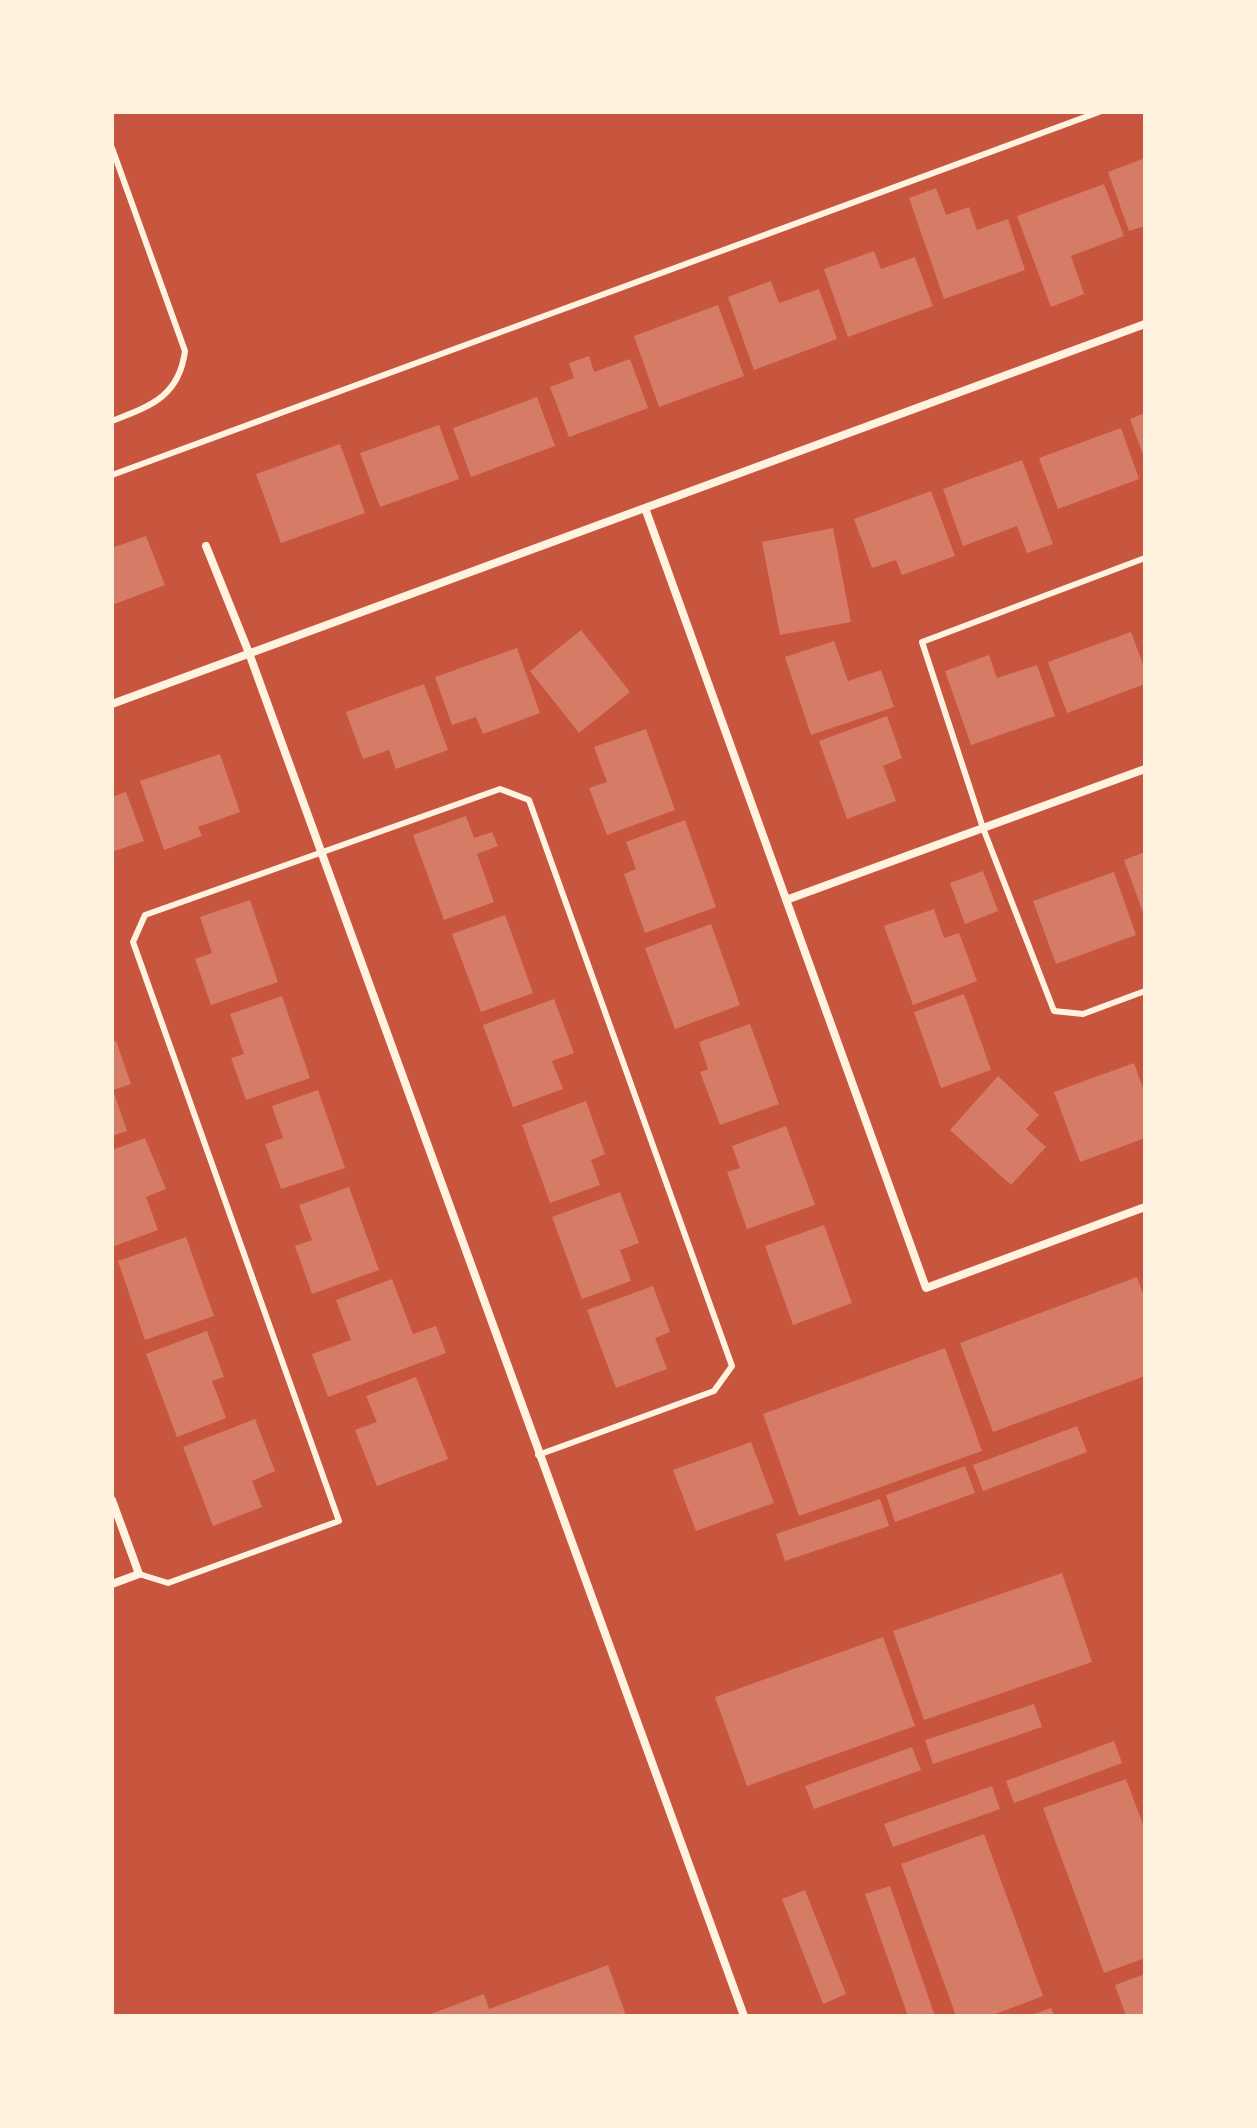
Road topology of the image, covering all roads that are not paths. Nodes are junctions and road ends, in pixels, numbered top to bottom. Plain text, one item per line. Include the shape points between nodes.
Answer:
1 (1099, 112) edge
2 (112, 148) edge
3 (1145, 324) edge
4 (112, 421) edge
5 (112, 475) edge
6 (645, 508) junction
7 (206, 546) dead end
8 (1145, 558) edge
9 (249, 653) junction
10 (112, 704) edge
11 (1145, 769) edge
12 (983, 828) junction
13 (321, 853) junction
14 (786, 900) junction
15 (1145, 991) edge
16 (1145, 1207) edge
17 (538, 1455) junction
18 (112, 1500) edge
19 (139, 1574) junction
20 (112, 1584) edge
21 (744, 2016) edge

1 - 5 lane
2 - 4 lane via 185,351 183,368 155,405
3 - 6 street
6 - 9 street
6 - 14 street
7 - 9 street
8 - 12 lane via 922,642
9 - 10 street
9 - 13 street
11 - 12 street
12 - 14 street
12 - 15 lane via 1054,1011 1083,1014
13 - 17 street
13 - 17 lane via 500,789 529,800 732,1366 714,1391
13 - 19 lane via 145,915 133,942 339,1521 168,1583
14 - 16 street via 926,1288
17 - 21 street
18 - 19 street
19 - 20 street

